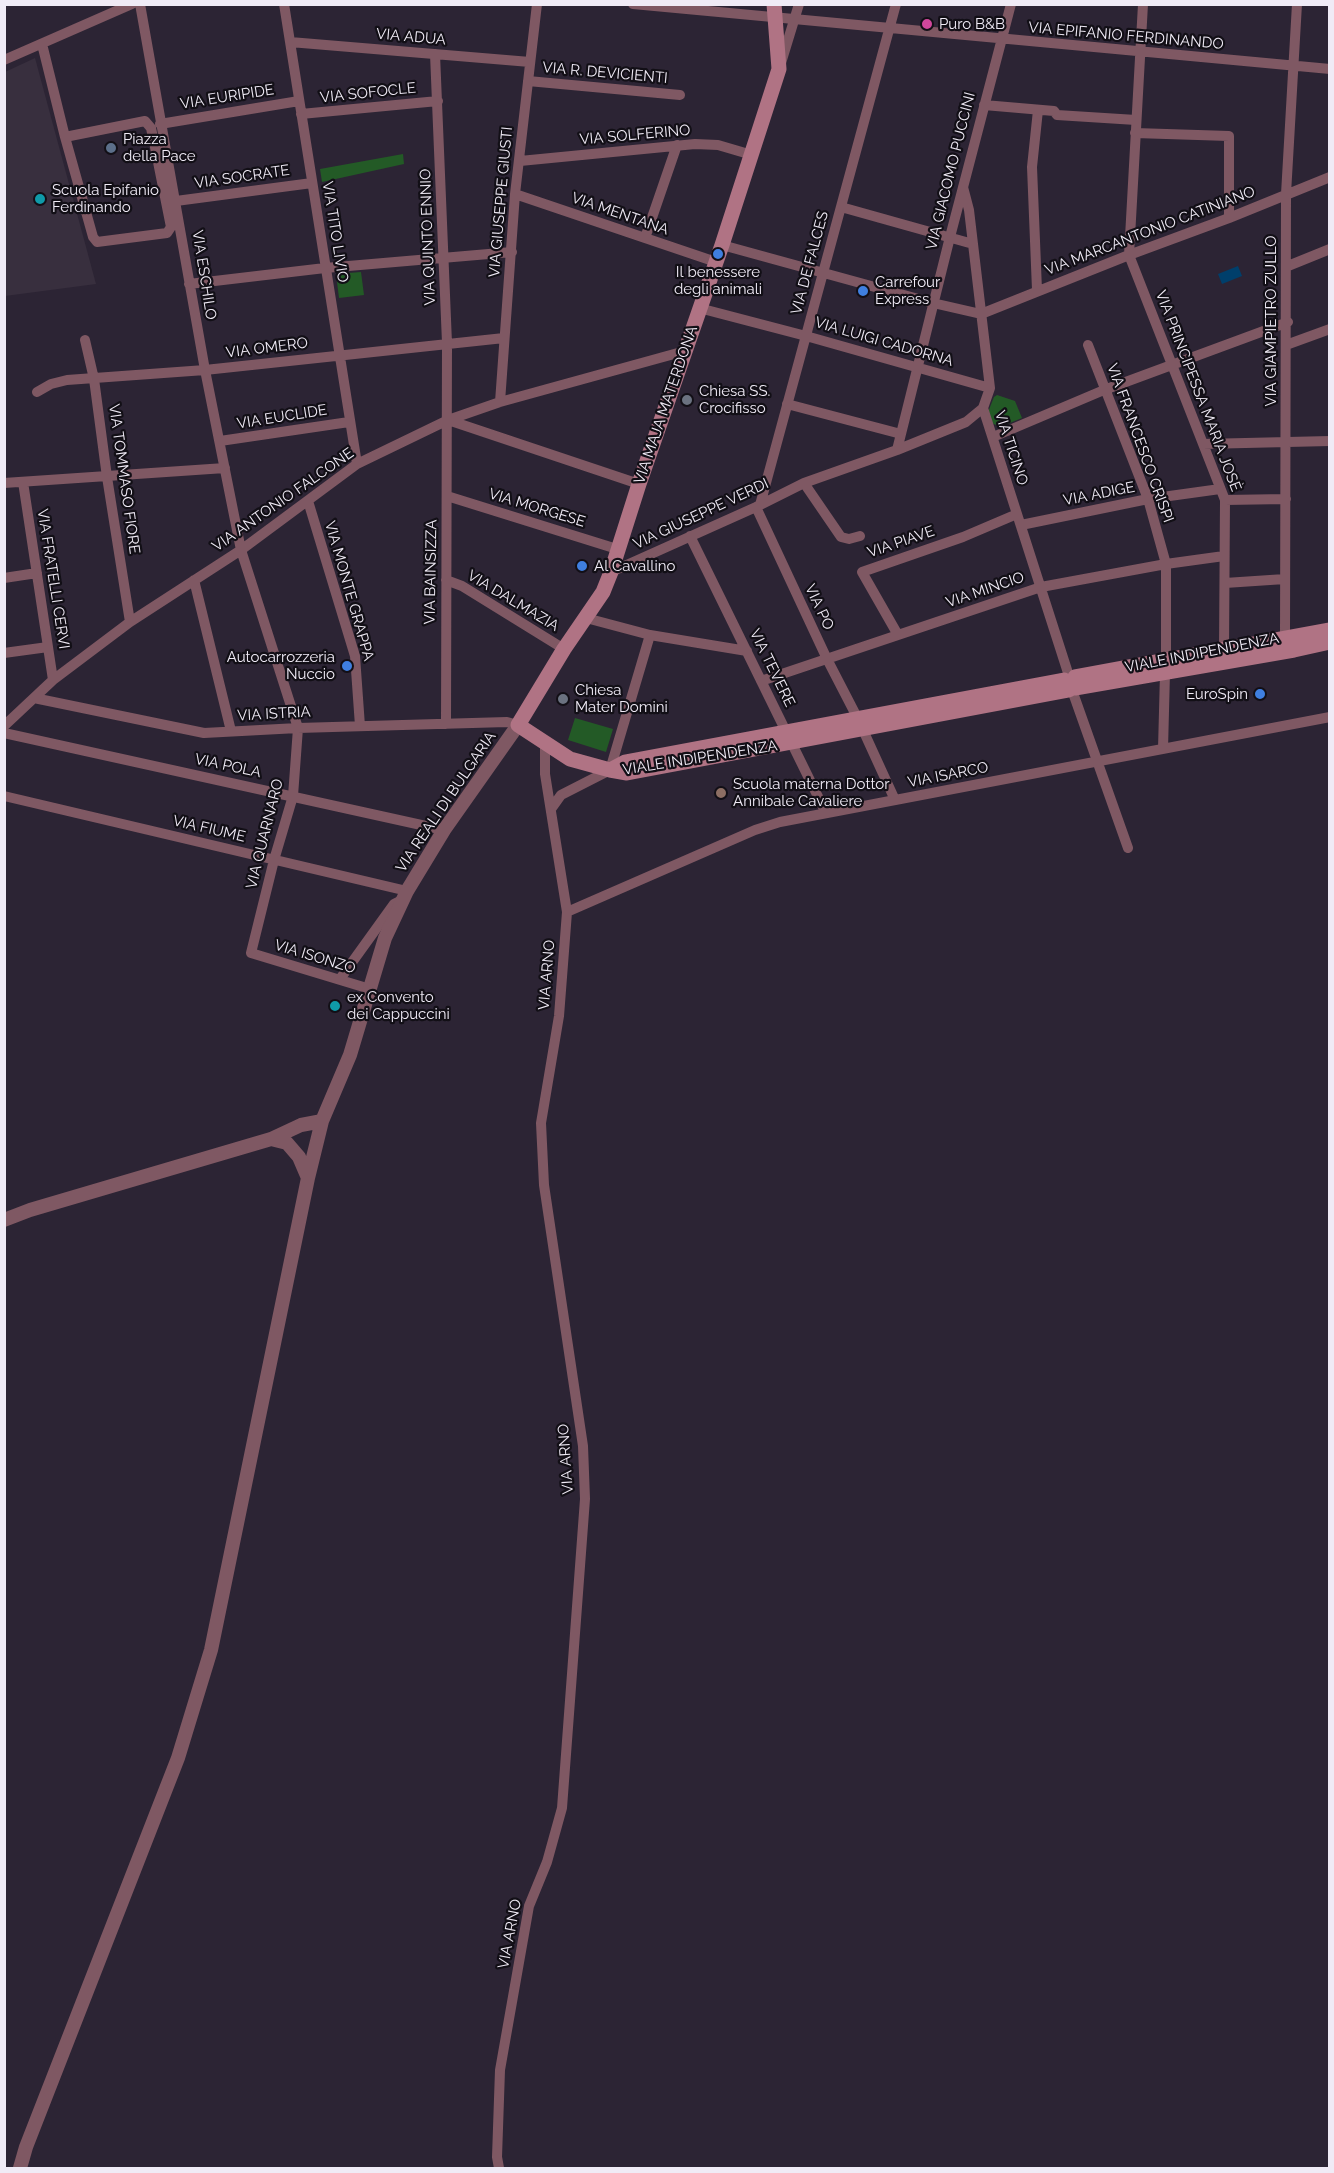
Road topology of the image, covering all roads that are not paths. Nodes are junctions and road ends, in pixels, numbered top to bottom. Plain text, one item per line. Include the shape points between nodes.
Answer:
1 (140, 4) edge
2 (284, 4) edge
3 (537, 4) edge
4 (633, 4) edge
5 (800, 4) edge
6 (896, 4) edge
7 (1011, 4) edge
8 (1143, 4) edge
9 (1297, 4) edge
10 (128, 5) edge
11 (676, 7) edge
12 (774, 11) edge
13 (794, 19) junction
14 (889, 30) junction
15 (1001, 39) junction
16 (290, 42) junction
17 (42, 44) junction
18 (1140, 53) junction
19 (435, 54) junction
20 (4, 60) edge
21 (530, 62) junction
22 (1293, 65) junction
23 (779, 69) junction
24 (1329, 69) edge
25 (528, 81) junction
26 (680, 95) dead end
27 (299, 101) junction
28 (438, 101) junction
29 (984, 105) junction
30 (1038, 110) junction
31 (301, 114) junction
32 (1136, 120) junction
33 (160, 124) junction
34 (1135, 133) junction
35 (65, 137) junction
36 (676, 145) junction
37 (161, 152) junction
38 (752, 155) junction
39 (520, 161) junction
40 (1329, 177) edge
41 (312, 183) junction
42 (963, 187) junction
43 (516, 194) junction
44 (1286, 194) junction
45 (176, 201) junction
46 (841, 207) junction
47 (1229, 218) junction
48 (950, 237) junction
49 (645, 238) junction
50 (973, 244) junction
51 (722, 245) junction
52 (1329, 249) edge
53 (512, 252) junction
54 (1129, 255) junction
55 (444, 258) junction
56 (716, 262) junction
57 (1288, 266) junction
58 (325, 268) junction
59 (823, 273) junction
60 (189, 284) junction
61 (1037, 290) junction
62 (933, 303) junction
63 (699, 308) junction
64 (981, 314) junction
65 (1288, 322) junction
66 (1329, 329) edge
67 (806, 336) junction
68 (504, 338) junction
69 (86, 340) dead end
70 (447, 343) junction
71 (1088, 345) dead end
72 (1286, 345) junction
73 (685, 351) junction
74 (338, 355) junction
75 (1173, 365) junction
76 (916, 368) junction
77 (205, 370) junction
78 (94, 379) junction
79 (990, 388) junction
80 (1104, 390) junction
81 (37, 392) dead end
82 (500, 402) junction
83 (787, 404) junction
84 (983, 408) junction
85 (448, 420) junction
86 (349, 422) junction
87 (901, 434) junction
88 (993, 437) junction
89 (220, 441) junction
90 (1329, 441) edge
91 (1286, 442) junction
92 (1203, 444) junction
93 (897, 450) junction
94 (357, 464) junction
95 (225, 468) junction
96 (107, 477) junction
97 (22, 482) junction
98 (4, 483) edge
99 (804, 483) junction
100 (639, 484) junction
101 (1222, 494) junction
102 (447, 496) junction
103 (1148, 499) junction
104 (1286, 499) junction
105 (308, 501) junction
106 (758, 506) junction
107 (1019, 519) junction
108 (690, 536) junction
109 (860, 536) dead end
110 (617, 549) junction
111 (241, 550) junction
112 (1224, 556) junction
113 (1166, 564) junction
114 (611, 572) junction
115 (37, 573) junction
116 (4, 579) edge
117 (194, 579) junction
118 (1285, 579) junction
119 (446, 580) junction
120 (1225, 583) junction
121 (1041, 587) junction
122 (586, 618) junction
123 (130, 622) junction
124 (1329, 630) edge
125 (650, 635) junction
126 (898, 635) junction
127 (1285, 638) junction
128 (1329, 642) edge
129 (48, 647) junction
130 (564, 649) junction
131 (1224, 649) junction
132 (747, 651) junction
133 (4, 653) edge
134 (827, 659) junction
135 (1166, 666) junction
136 (53, 680) junction
137 (761, 681) junction
138 (1071, 684) junction
139 (34, 698) junction
140 (1329, 717) edge
141 (446, 724) junction
142 (518, 724) junction
143 (861, 724) junction
144 (4, 726) edge
145 (360, 726) junction
146 (298, 728) junction
147 (231, 732) junction
148 (4, 733) edge
149 (789, 737) junction
150 (545, 745) junction
151 (1163, 749) junction
152 (1098, 762) junction
153 (610, 770) junction
154 (4, 796) edge
155 (293, 796) junction
156 (895, 800) junction
157 (551, 809) junction
158 (826, 813) junction
159 (444, 830) junction
160 (1128, 848) dead end
161 (274, 860) junction
162 (405, 895) junction
163 (567, 912) junction
164 (251, 953) joint
165 (340, 979) junction
166 (370, 989) junction
167 (322, 1121) junction
168 (271, 1138) junction
169 (317, 1139) junction
170 (287, 1143) junction
171 (308, 1178) junction
172 (4, 1220) edge
173 (20, 2169) edge
174 (499, 2169) edge

1 - 33 street, VIA ESCHILO
2 - 16 street, VIA TITO LIVIO
3 - 21 street, VIA GIUSEPPE GIUSTI
4 - 11 street, VIA EPIFANIO FERDINANDO
5 - 13 street, VIA MAJA MATERDONA
6 - 14 street, VIA DE FALCES
7 - 15 street, VIA GIACOMO PUCCINI
8 - 18 street
9 - 22 street, VIA GIAMPIETRO ZULLO
10 - 17 street
11 - 12 street, VIA EPIFANIO FERDINANDO
12 - 13 street, VIA EPIFANIO FERDINANDO
12 - 23 main road, VIA MAJA MATERDONA
13 - 14 street, VIA EPIFANIO FERDINANDO
13 - 23 street, VIA MAJA MATERDONA
14 - 15 street, VIA EPIFANIO FERDINANDO
14 - 46 street, VIA DE FALCES
15 - 18 street, VIA EPIFANIO FERDINANDO
15 - 29 street, VIA GIACOMO PUCCINI
16 - 19 street, VIA ADUA
16 - 27 street, VIA TITO LIVIO
17 - 20 street
17 - 35 street
18 - 22 street, VIA EPIFANIO FERDINANDO
18 - 32 street
19 - 21 street, VIA ADUA
19 - 28 street, VIA QUINTO ENNIO
21 - 25 street, VIA GIUSEPPE GIUSTI
22 - 24 street, VIA EPIFANIO FERDINANDO
22 - 44 street, VIA GIAMPIETRO ZULLO
23 - 38 main road, VIA MAJA MATERDONA
25 - 26 street, VIA R. DEVICIENTI
25 - 39 street, VIA GIUSEPPE GIUSTI
27 - 31 street, VIA TITO LIVIO
27 - 33 street, VIA EURIPIDE
28 - 31 street, VIA SOFOCLE
28 - 55 street, VIA QUINTO ENNIO
29 - 30 street
29 - 42 street, VIA GIACOMO PUCCINI
30 - 32 street via 1054,111 1057,115
30 - 61 street via 1032,167
31 - 41 street, VIA TITO LIVIO
32 - 34 street
33 - 37 street, VIA ESCHILO
34 - 47 street via 1229,136
34 - 54 street
35 - 37 street via 145,121
35 - 37 street via 97,242 168,233 171,227
36 - 38 street, VIA SOLFERINO via 718,145
36 - 39 street, VIA SOLFERINO
36 - 49 street
37 - 45 street, VIA ESCHILO
38 - 51 main road, VIA MAJA MATERDONA
39 - 43 street, VIA GIUSEPPE GIUSTI
40 - 44 street, VIA MARCANTONIO CATINIANO
41 - 45 street, VIA SOCRATE
41 - 58 street, VIA TITO LIVIO
42 - 48 street, VIA GIACOMO PUCCINI
42 - 50 street, VIA TICINO
43 - 49 street, VIA MENTANA
43 - 53 street, VIA GIUSEPPE GIUSTI
44 - 47 street, VIA MARCANTONIO CATINIANO
44 - 57 street, VIA GIAMPIETRO ZULLO
45 - 60 street, VIA ESCHILO
46 - 48 street
46 - 59 street, VIA DE FALCES
47 - 54 street, VIA MARCANTONIO CATINIANO
48 - 50 street
48 - 62 street, VIA GIACOMO PUCCINI
49 - 56 street, VIA MENTANA
50 - 64 street, VIA TICINO
51 - 56 main road, VIA MAJA MATERDONA
51 - 59 street
52 - 57 street
53 - 55 street
53 - 68 street, VIA GIUSEPPE GIUSTI
54 - 61 street, VIA MARCANTONIO CATINIANO
54 - 75 street, VIA PRINCIPESSA MARIA JOSÈ
55 - 58 street
55 - 70 street, VIA QUINTO ENNIO
56 - 63 main road, VIA MAJA MATERDONA
57 - 65 street, VIA GIAMPIETRO ZULLO
58 - 60 street
58 - 74 street, VIA TITO LIVIO
59 - 62 street
59 - 67 street, VIA DE FALCES
60 - 77 street, VIA ESCHILO
61 - 64 street, VIA MARCANTONIO CATINIANO
62 - 64 street
62 - 76 street, VIA GIACOMO PUCCINI
63 - 67 street, VIA LUIGI CADORNA
63 - 73 main road, VIA MAJA MATERDONA
64 - 79 street, VIA TICINO
65 - 72 street, VIA GIAMPIETRO ZULLO
65 - 75 street
66 - 72 street
67 - 76 street, VIA LUIGI CADORNA
67 - 83 street, VIA DE FALCES
68 - 70 street, VIA OMERO
68 - 82 street, VIA GIUSEPPE GIUSTI
69 - 78 street, VIA TOMMASO FIORE
70 - 74 street, VIA OMERO
70 - 85 street, VIA QUINTO ENNIO
71 - 80 street, VIA FRANCESCO CRISPI
72 - 91 street, VIA GIAMPIETRO ZULLO
73 - 82 street, VIA ANTONIO FALCONE
73 - 100 main road, VIA MAJA MATERDONA
74 - 77 street, VIA OMERO
74 - 86 street, VIA TITO LIVIO
75 - 80 street
75 - 92 street, VIA PRINCIPESSA MARIA JOSÈ
76 - 79 street, VIA LUIGI CADORNA
76 - 87 street, VIA GIACOMO PUCCINI
77 - 78 street, VIA OMERO
77 - 89 street, VIA ESCHILO
78 - 81 street, VIA OMERO via 67,380
78 - 96 street, VIA TOMMASO FIORE
79 - 84 street, VIA TICINO
80 - 88 street
80 - 103 street, VIA FRANCESCO CRISPI
82 - 85 street, VIA ANTONIO FALCONE
83 - 87 street
83 - 106 street, VIA DE FALCES
84 - 88 street, VIA TICINO
84 - 93 street, VIA GIUSEPPE VERDI via 966,422
85 - 94 street, VIA ANTONIO FALCONE
85 - 100 street
85 - 102 street, VIA BAINSIZZA
86 - 89 street, VIA EUCLIDE
86 - 94 street, VIA TITO LIVIO
87 - 93 street, VIA GIACOMO PUCCINI
88 - 107 street, VIA TICINO
89 - 95 street, VIA ESCHILO
90 - 91 street
91 - 92 street
91 - 104 street, VIA GIAMPIETRO ZULLO
92 - 101 street, VIA PRINCIPESSA MARIA JOSÈ
93 - 99 street, VIA GIUSEPPE VERDI
94 - 105 street, VIA ANTONIO FALCONE
95 - 96 street
95 - 111 street, VIA ESCHILO
96 - 97 street
96 - 123 street, VIA TOMMASO FIORE
97 - 98 street
97 - 115 street, VIA FRATELLI CERVI
99 - 106 street, VIA GIUSEPPE VERDI
99 - 109 street via 841,537
100 - 110 main road, VIA MAJA MATERDONA
101 - 103 street, VIA ADIGE
101 - 104 street, VIA ADIGE
101 - 112 street, VIA PRINCIPESSA MARIA JOSÈ
102 - 110 street, VIA MORGESE
102 - 119 street, VIA BAINSIZZA
103 - 107 street, VIA ADIGE
103 - 113 street, VIA FRANCESCO CRISPI
104 - 118 street, VIA GIAMPIETRO ZULLO
105 - 111 street, VIA ANTONIO FALCONE
105 - 145 street, VIA MONTE GRAPPA via 355,656
106 - 108 street, VIA GIUSEPPE VERDI
106 - 134 street, VIA PO
107 - 121 street, VIA TICINO
107 - 126 street, VIA PIAVE via 862,572
108 - 114 street, VIA GIUSEPPE VERDI
108 - 132 street, VIA TEVERE
110 - 114 main road, VIA MAJA MATERDONA
111 - 117 street, VIA ANTONIO FALCONE
111 - 146 street, VIA QUARNARO
112 - 113 street, VIA MINCIO
112 - 120 street, VIA PRINCIPESSA MARIA JOSÈ
113 - 121 street, VIA MINCIO
113 - 135 street, VIA FRANCESCO CRISPI
114 - 122 main road, VIA MAJA MATERDONA
115 - 116 street
115 - 129 street, VIA FRATELLI CERVI
117 - 123 street, VIA ANTONIO FALCONE
117 - 147 street
118 - 120 street
118 - 127 street, VIA GIAMPIETRO ZULLO
119 - 130 street, VIA DALMAZIA
119 - 141 street, VIA BAINSIZZA
120 - 131 street, VIA PRINCIPESSA MARIA JOSÈ
121 - 126 street, VIA MINCIO
121 - 138 street, VIA TICINO
122 - 125 street
122 - 130 main road, VIA MAJA MATERDONA
123 - 136 street, VIA ANTONIO FALCONE
124 - 127 main road, VIALE INDIPENDENZA
125 - 132 street
125 - 153 street
126 - 134 street, VIA MINCIO
127 - 131 main road, VIALE INDIPENDENZA
128 - 135 main road, VIALE INDIPENDENZA
129 - 133 street
129 - 136 street, VIA FRATELLI CERVI
130 - 142 main road, VIA MAJA MATERDONA
131 - 135 main road, VIALE INDIPENDENZA
132 - 137 street, VIA TEVERE
134 - 137 street, VIA MINCIO
134 - 143 street, VIA PO
135 - 138 main road, VIALE INDIPENDENZA
135 - 151 street, VIA FRANCESCO CRISPI
136 - 139 street, VIA ANTONIO FALCONE
137 - 149 street, VIA TEVERE
138 - 143 main road, VIALE INDIPENDENZA
138 - 152 street, VIA TICINO
139 - 144 street, VIA ANTONIO FALCONE
139 - 147 street, VIA ISTRIA via 204,732
140 - 151 street, VIA ISARCO
141 - 142 street, VIA ISTRIA
141 - 145 street, VIA ISTRIA
142 - 150 main road, VIALE INDIPENDENZA
142 - 159 street, VIA REALI DI BULGARIA
143 - 149 main road, VIALE INDIPENDENZA
143 - 156 street, VIA PO
145 - 146 street, VIA ISTRIA
146 - 147 street, VIA ISTRIA
146 - 155 street, VIA QUARNARO
148 - 155 street, VIA POLA
149 - 153 main road, VIALE INDIPENDENZA via 627,773
149 - 158 street, VIA TEVERE
150 - 153 main road, VIALE INDIPENDENZA via 570,759
150 - 157 street, VIA ARNO
151 - 152 street, VIA ISARCO
152 - 156 street, VIA ISARCO
152 - 160 street, VIA TICINO
153 - 157 street via 561,795
154 - 161 street, VIA FIUME
155 - 159 street, VIA POLA
155 - 161 street, VIA QUARNARO
156 - 158 street, VIA ISARCO
157 - 163 street, VIA ARNO
158 - 163 street, VIA ISARCO via 755,830
159 - 162 street, VIA REALI DI BULGARIA
161 - 162 street, VIA FIUME
161 - 164 street, VIA QUARNARO
162 - 165 street, VIA REALI DI BULGARIA via 394,904
162 - 166 street, VIA REALI DI BULGARIA via 385,938
163 - 174 street, VIA ARNO via 559,1016 541,1123 544,1185 583,1446 585,1499 562,1808 547,1862 529,1906 501,2070
164 - 165 street, VIA ISONZO
165 - 166 street, VIA ISONZO
166 - 167 street, VIA REALI DI BULGARIA via 343,1076
167 - 168 street
167 - 169 street, VIA REALI DI BULGARIA
168 - 170 street
168 - 172 street
169 - 170 street
169 - 171 street, VIA REALI DI BULGARIA
170 - 171 street via 299,1157
171 - 173 street, VIA REALI DI BULGARIA via 211,1650 195,1706

